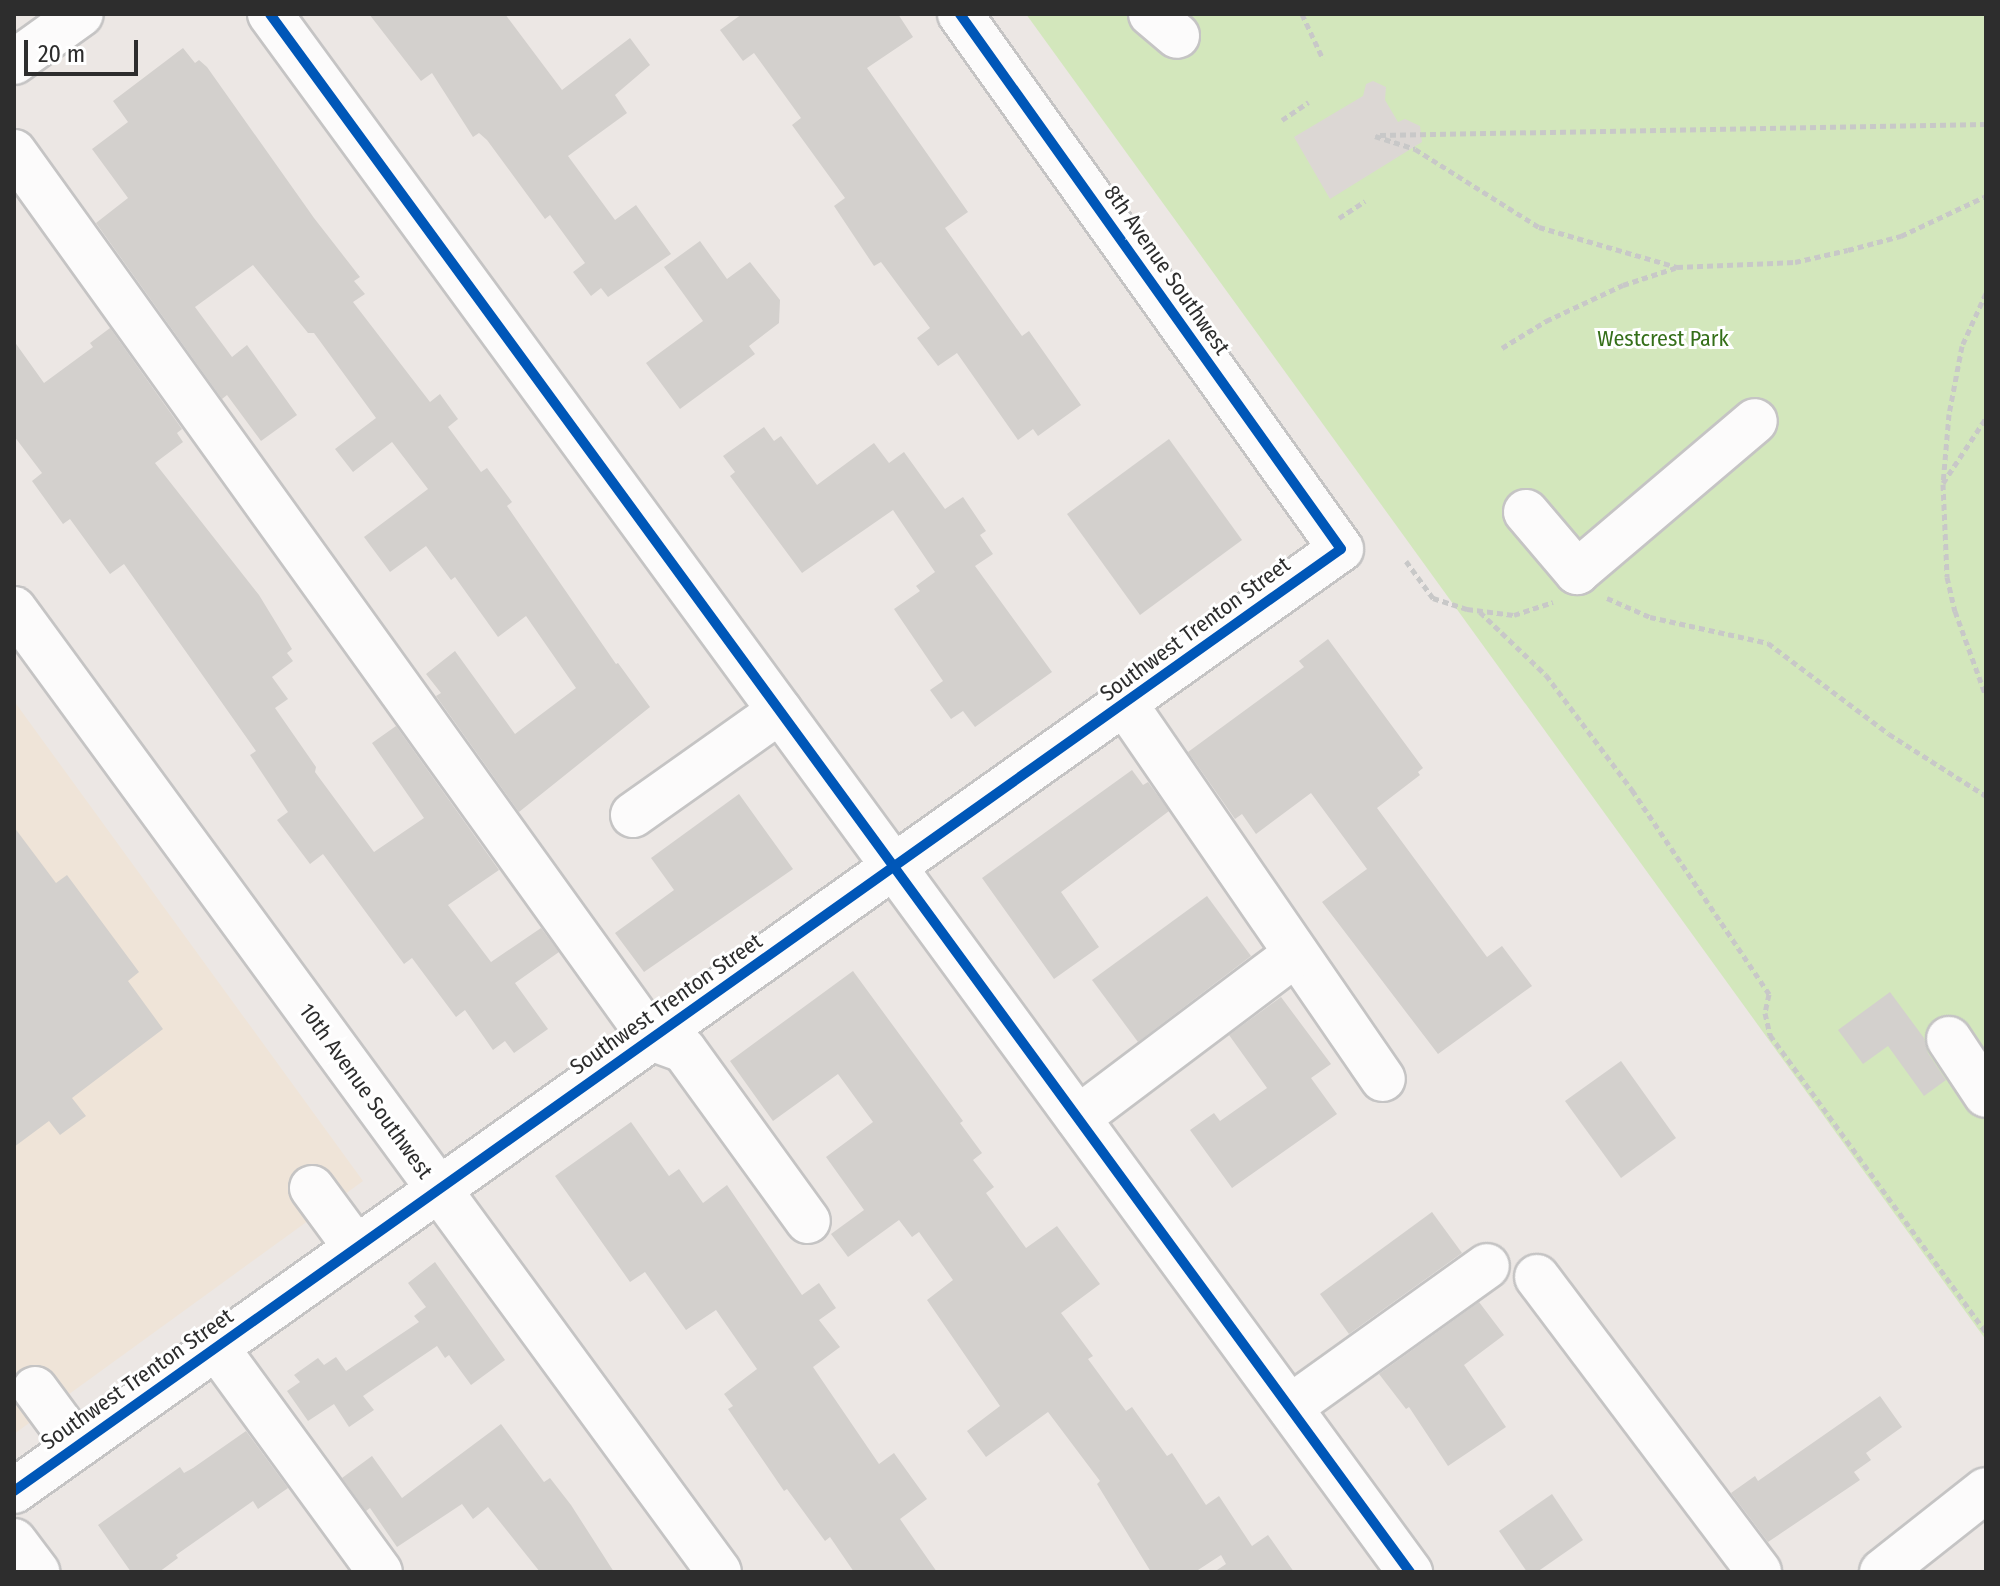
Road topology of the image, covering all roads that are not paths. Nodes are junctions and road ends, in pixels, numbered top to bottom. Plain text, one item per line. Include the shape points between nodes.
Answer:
1 (81, 14) edge
2 (270, 14) edge
3 (960, 14) edge
4 (14, 62) edge
5 (14, 152) edge
6 (1755, 421) dead end
7 (1526, 512) dead end
8 (1341, 549) joint
9 (14, 609) edge
10 (1125, 704) junction
11 (780, 711) junction
12 (633, 815) dead end
13 (895, 868) junction
14 (1296, 954) junction
15 (651, 1038) junction
16 (1949, 1039) dead end
17 (1383, 1079) dead end
18 (1986, 1095) edge
19 (1078, 1118) junction
20 (312, 1188) dead end
21 (438, 1190) junction
22 (808, 1221) dead end
23 (356, 1248) junction
24 (1487, 1266) dead end
25 (1537, 1277) dead end
26 (216, 1347) junction
27 (35, 1389) dead end
28 (1290, 1407) junction
29 (77, 1446) junction
30 (1986, 1490) edge
31 (14, 1491) edge
32 (14, 1541) edge
33 (37, 1572) edge
34 (380, 1572) edge
35 (719, 1572) edge
36 (1410, 1572) edge
37 (1759, 1572) edge
38 (1882, 1572) edge

1 - 4 street
2 - 11 street
3 - 8 street, 8th Avenue Southwest
5 - 15 street
6 - 7 street via 1581,576
8 - 10 street, Southwest Trenton Street
9 - 21 street, 10th Avenue Southwest
10 - 13 street, Southwest Trenton Street
10 - 14 street
11 - 12 street
11 - 13 street
13 - 15 street, Southwest Trenton Street
13 - 19 street
14 - 17 street
14 - 19 street
15 - 21 street, Southwest Trenton Street
15 - 22 street via 684,1050
16 - 18 street
19 - 28 street
20 - 23 street
21 - 23 street, Southwest Trenton Street
21 - 35 street, 10th Avenue Southwest
23 - 26 street, Southwest Trenton Street
24 - 28 street
25 - 37 street
26 - 29 street, Southwest Trenton Street
26 - 34 street
27 - 29 street
28 - 36 street
29 - 31 street, Southwest Trenton Street
30 - 38 street
32 - 33 street

